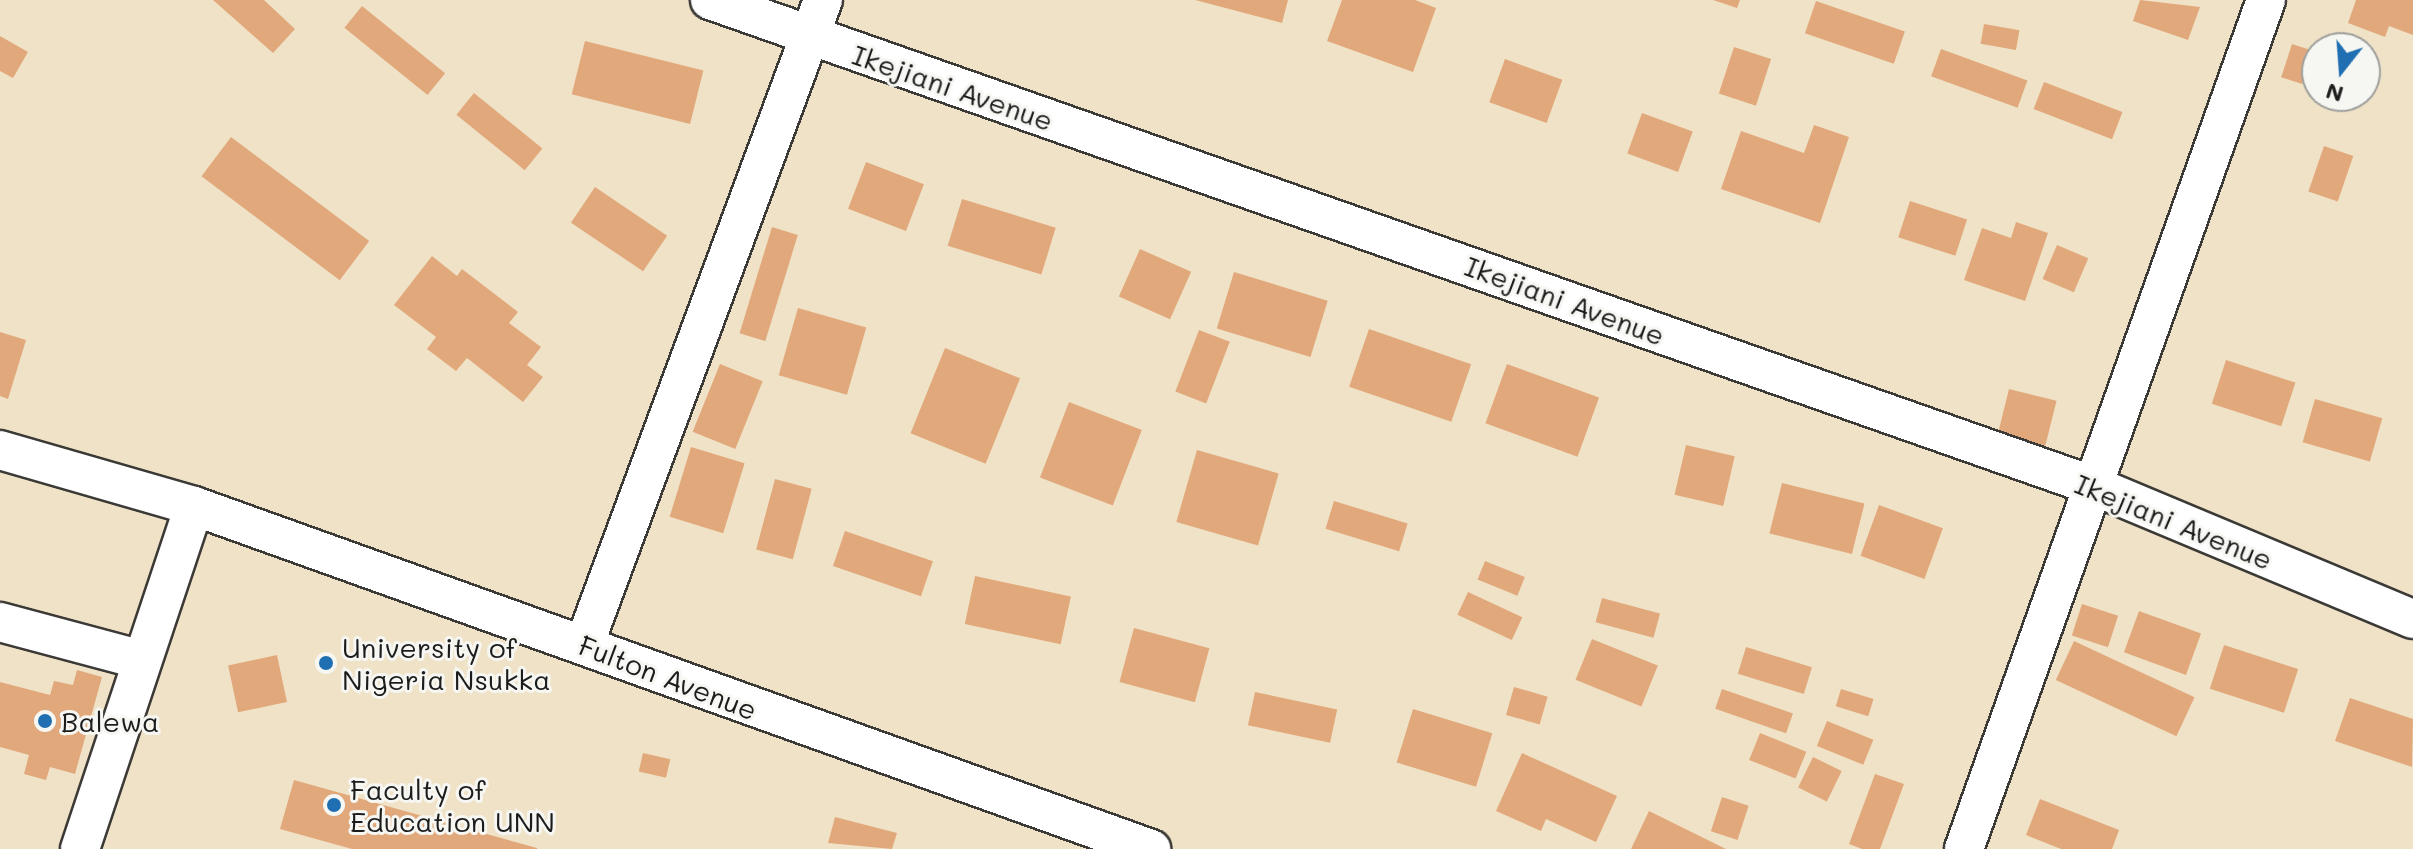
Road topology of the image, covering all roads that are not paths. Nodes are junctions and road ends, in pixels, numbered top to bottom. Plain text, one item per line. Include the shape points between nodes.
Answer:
1 (710, 0) edge
2 (823, 0) edge
3 (2266, 0) edge
4 (809, 37) junction
5 (0, 450) edge
6 (2097, 487) junction
7 (194, 506) junction
8 (2413, 619) edge
9 (0, 622) edge
10 (584, 645) junction
11 (142, 660) junction
12 (80, 849) edge
13 (1151, 849) edge
14 (1964, 849) edge

1 - 4 street, Ikejiani Avenue
2 - 4 street
3 - 6 street
4 - 6 street, Ikejiani Avenue
4 - 10 street
5 - 7 street, Fulton Avenue
6 - 8 street, Ikejiani Avenue
6 - 14 street
7 - 10 street, Fulton Avenue
7 - 11 street
9 - 11 street
10 - 13 street, Fulton Avenue
11 - 12 street

